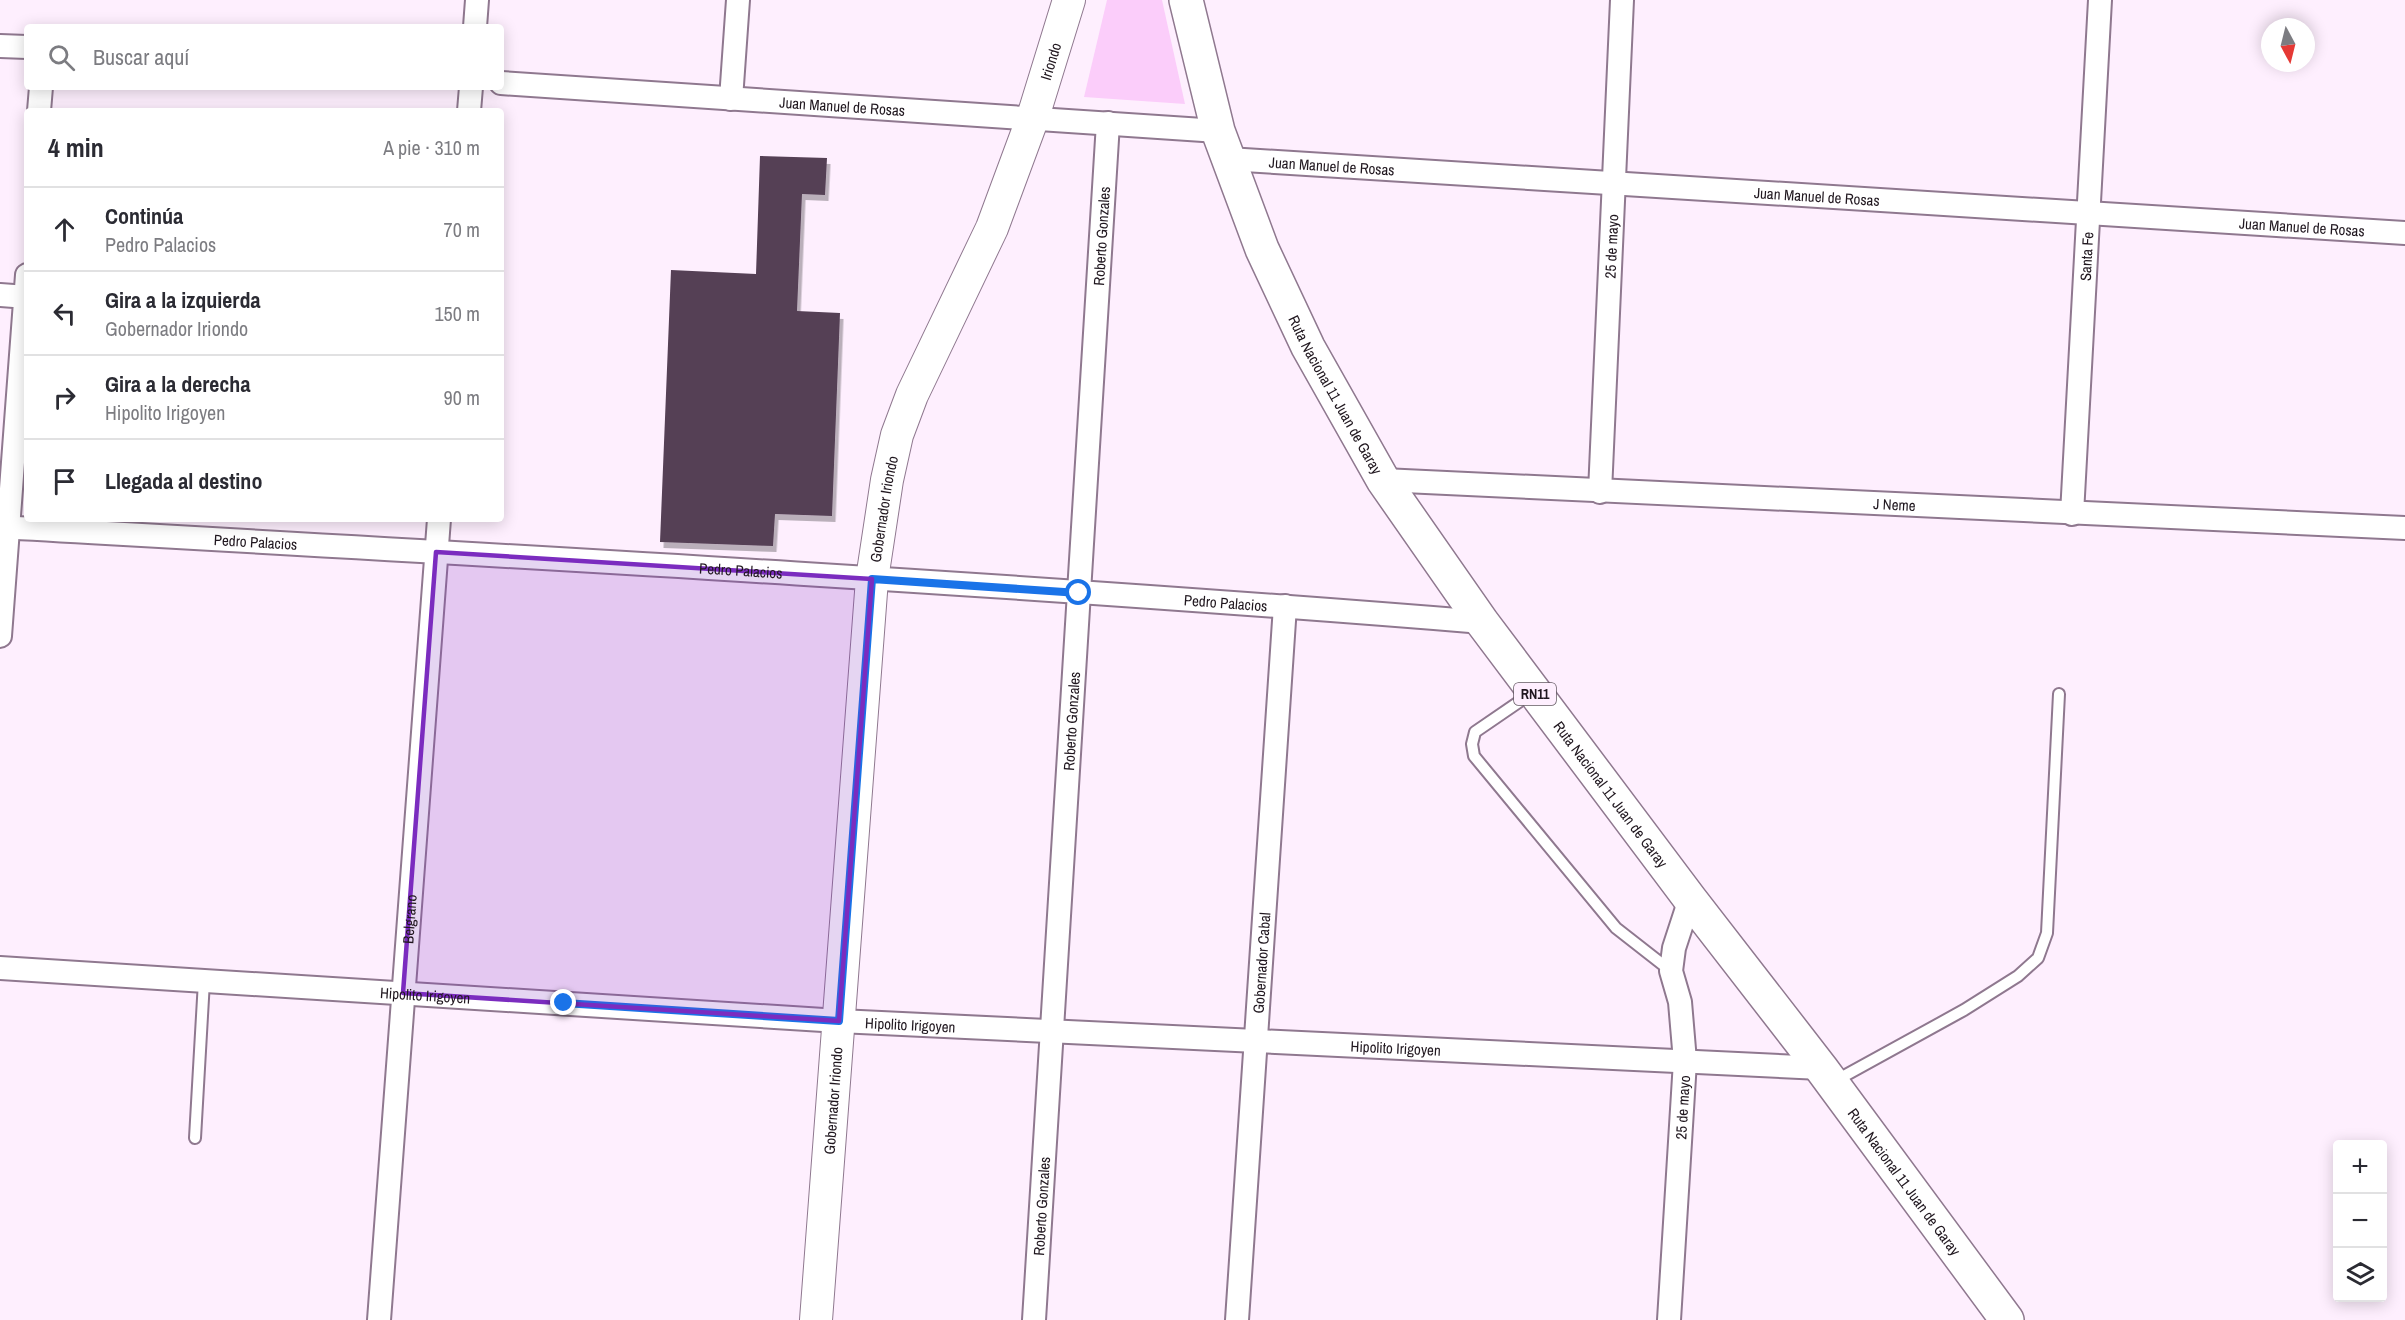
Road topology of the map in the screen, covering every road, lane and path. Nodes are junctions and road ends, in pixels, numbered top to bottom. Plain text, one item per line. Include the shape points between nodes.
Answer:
1 (477, 0) edge
2 (738, 0) edge
3 (1069, 0) edge
4 (1186, 0) edge
5 (1622, 0) edge
6 (2100, 0) edge
7 (475, 24) edge
8 (0, 46) edge
9 (24, 47) edge
10 (504, 83) edge
11 (41, 90) edge
12 (471, 90) edge
13 (731, 99) junction
14 (39, 108) edge
15 (469, 108) edge
16 (1032, 120) junction
17 (1107, 123) junction
18 (1223, 145) junction
19 (1614, 183) junction
20 (2088, 214) junction
21 (2405, 233) edge
22 (24, 290) edge
23 (0, 295) edge
24 (24, 312) edge
25 (1383, 480) junction
26 (1600, 492) junction
27 (2073, 514) junction
28 (439, 522) edge
29 (4, 527) edge
30 (2405, 528) edge
31 (436, 552) junction
32 (872, 579) junction
33 (1079, 593) junction
34 (1285, 606) junction
35 (1482, 622) junction
36 (0, 636) edge
37 (1534, 692) junction
38 (2059, 694) dead end
39 (1690, 899) junction
40 (0, 968) edge
41 (1671, 971) junction
42 (204, 981) junction
43 (403, 993) junction
44 (839, 1021) junction
45 (1052, 1030) junction
46 (1256, 1040) junction
47 (1685, 1061) junction
48 (1827, 1075) junction
49 (195, 1138) dead end
50 (379, 1320) edge
51 (816, 1320) edge
52 (1034, 1320) edge
53 (1237, 1320) edge
54 (1669, 1320) edge
55 (2007, 1320) edge

1 - 7 street
2 - 13 street
3 - 16 main road, Iriondo
4 - 18 highway, Ruta Nacional 11 Juan de Garay / RN11
5 - 19 street, 25 de mayo
6 - 20 street, Santa Fe
8 - 9 street
10 - 13 street, Juan Manuel de Rosas
11 - 14 street
12 - 15 street
13 - 16 street, Juan Manuel de Rosas
16 - 17 street, Juan Manuel de Rosas
16 - 32 main road, Gobernador Iriondo via 992,228 912,395 897,435
17 - 18 street, Juan Manuel de Rosas
17 - 33 street, Roberto Gonzales
18 - 19 street, Juan Manuel de Rosas
18 - 25 highway, Ruta Nacional 11 Juan de Garay / RN11 via 1262,249 1308,346
19 - 20 street, Juan Manuel de Rosas
19 - 26 street, 25 de mayo
20 - 21 street, Juan Manuel de Rosas
20 - 27 street, Santa Fe
22 - 23 street
24 - 29 street
25 - 26 street, J Neme
25 - 35 highway, Ruta Nacional 11 Juan de Garay / RN11
26 - 27 street, J Neme
27 - 30 street, J Neme
28 - 31 street, Belgrano
29 - 31 street, Pedro Palacios
29 - 36 street
31 - 32 street, Pedro Palacios
31 - 43 street, Belgrano
32 - 33 street, Pedro Palacios
32 - 44 main road, Gobernador Iriondo
33 - 34 street, Pedro Palacios
33 - 45 street, Roberto Gonzales
34 - 35 street, Pedro Palacios
34 - 46 street, Gobernador Cabal
35 - 37 highway, Ruta Nacional 11 Juan de Garay / RN11
37 - 39 highway, Ruta Nacional 11 Juan de Garay / RN11
37 - 41 lane via 1475,732 1474,756 1616,928
38 - 48 lane via 2048,933 2038,958 2018,976 1964,1010
39 - 41 street, 25 de mayo
39 - 48 highway, Ruta Nacional 11 Juan de Garay / RN11
40 - 42 street, Hipolito Irigoyen
41 - 47 street, 25 de mayo via 1680,1002
42 - 43 street, Hipolito Irigoyen
42 - 49 lane
43 - 44 street, Hipolito Irigoyen
43 - 50 street, Belgrano
44 - 45 street, Hipolito Irigoyen
44 - 51 main road, Gobernador Iriondo
45 - 46 street, Hipolito Irigoyen
45 - 52 street, Roberto Gonzales
46 - 47 street, Hipolito Irigoyen
46 - 53 street, Gobernador Cabal
47 - 48 street, Hipolito Irigoyen
47 - 54 street, 25 de mayo
48 - 55 highway, Ruta Nacional 11 Juan de Garay / RN11

